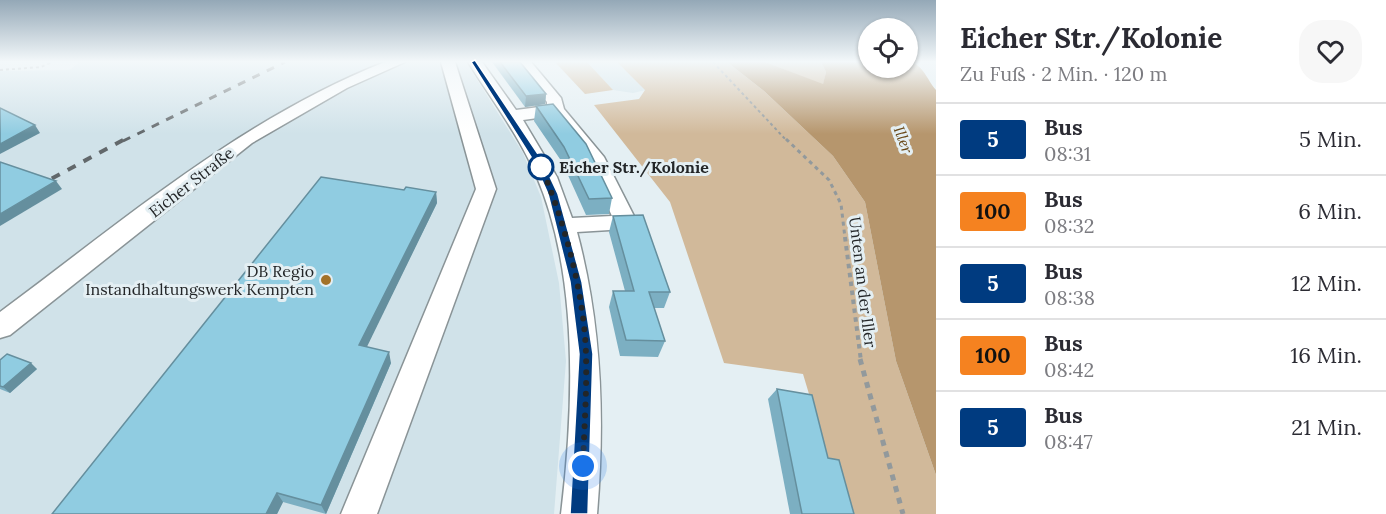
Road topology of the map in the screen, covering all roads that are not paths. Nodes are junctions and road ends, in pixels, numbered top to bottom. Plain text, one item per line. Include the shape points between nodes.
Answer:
1 (339, 86) edge
2 (456, 86) edge
3 (491, 86) edge
4 (543, 86) edge
5 (556, 110) junction
6 (511, 116) junction
7 (562, 226) junction
8 (0, 327) edge
9 (359, 514) edge
10 (579, 514) edge

1 - 8 street, Eicher Straße via 246,139
2 - 9 street via 486,189
3 - 6 street
4 - 5 street via 555,101
5 - 6 street
5 - 7 street via 594,157 626,222
6 - 7 street via 538,160
7 - 10 street via 576,282 586,354

